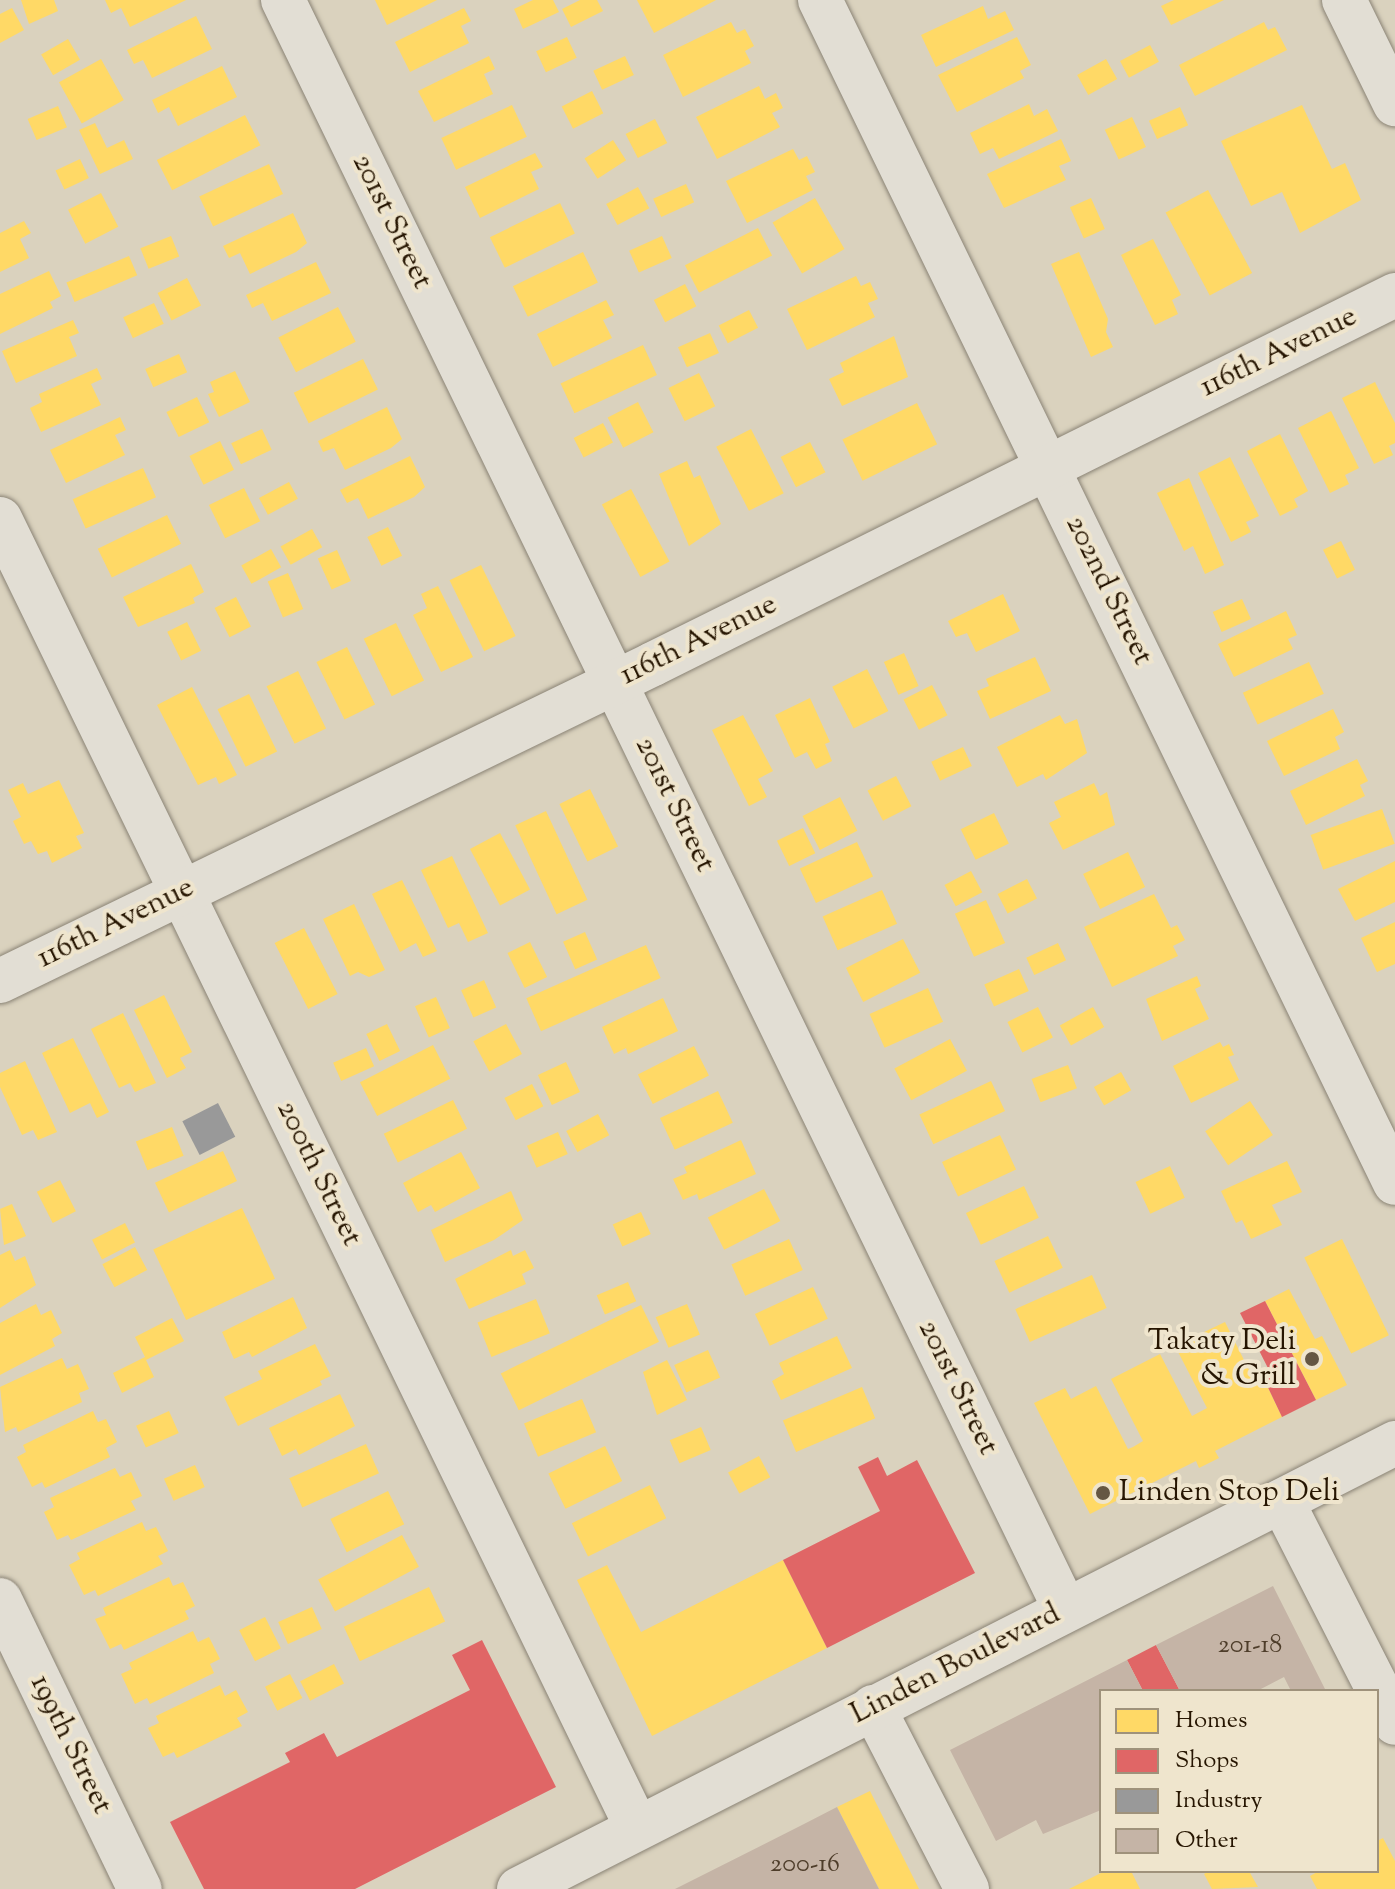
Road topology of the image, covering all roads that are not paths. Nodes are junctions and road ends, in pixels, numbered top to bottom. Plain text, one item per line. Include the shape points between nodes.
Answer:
1 (283, 0) edge
2 (820, 0) edge
3 (1344, 0) edge
4 (1395, 104) edge
5 (1395, 295) edge
6 (1048, 468) junction
7 (0, 519) edge
8 (615, 683) junction
9 (181, 893) junction
10 (0, 981) edge
11 (1395, 1183) edge
12 (1395, 1443) edge
13 (1282, 1501) junction
14 (0, 1600) edge
15 (1065, 1609) junction
16 (1378, 1689) edge
17 (1379, 1692) edge
18 (873, 1707) junction
19 (1395, 1723) edge
20 (637, 1828) junction
21 (140, 1889) edge
22 (519, 1889) edge
23 (967, 1889) edge

1 - 8 street, 201st Street
2 - 6 street, 202nd Street
3 - 4 street
5 - 6 street, 116th Avenue
6 - 8 street, 116th Avenue
6 - 11 street, 202nd Street
7 - 9 street, 200th Street
8 - 9 street, 116th Avenue
8 - 15 street, 201st Street
9 - 10 street, 116th Avenue
9 - 20 street, 200th Street
12 - 13 street, Linden Boulevard
13 - 15 street, Linden Boulevard
13 - 16 street
14 - 21 street, 199th Street
15 - 18 street, Linden Boulevard
17 - 19 street
18 - 20 street, Linden Boulevard
18 - 23 street
20 - 22 street, Linden Boulevard

